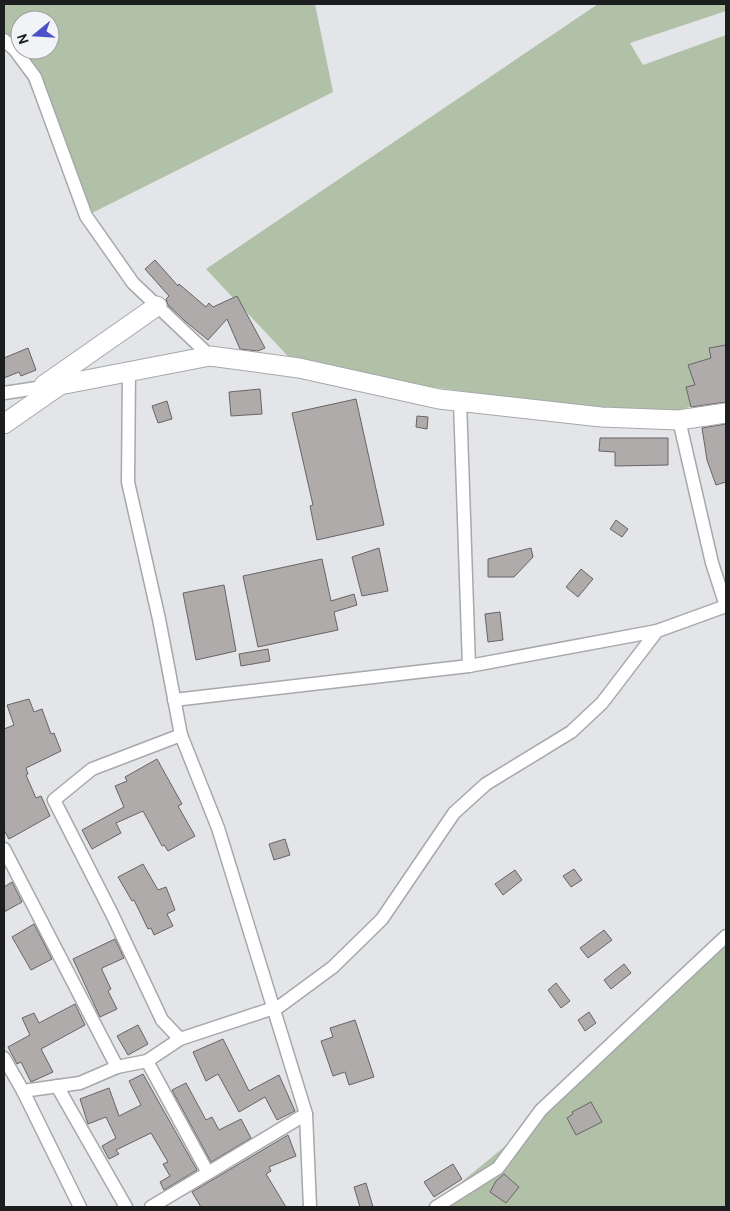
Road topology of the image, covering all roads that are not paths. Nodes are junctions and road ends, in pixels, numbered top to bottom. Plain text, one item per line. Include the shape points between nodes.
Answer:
1 (4, 40) edge
2 (157, 306) junction
3 (210, 356) junction
4 (130, 371) junction
5 (60, 385) junction
6 (41, 388) junction
7 (4, 392) edge
8 (460, 401) junction
9 (726, 413) edge
10 (679, 420) junction
11 (4, 424) edge
12 (726, 606) edge
13 (657, 631) junction
14 (469, 666) junction
15 (174, 700) junction
16 (181, 735) junction
17 (4, 849) edge
18 (726, 936) edge
19 (274, 1008) junction
20 (180, 1039) junction
21 (4, 1058) edge
22 (147, 1061) junction
23 (118, 1068) junction
24 (57, 1086) junction
25 (23, 1091) junction
26 (306, 1114) junction
27 (208, 1173) junction
28 (80, 1207) edge
29 (126, 1207) edge
30 (151, 1207) edge
31 (310, 1207) edge
32 (436, 1207) edge

1 - 2 street via 35,77 86,216 133,283
2 - 3 street
2 - 6 street
3 - 4 street
3 - 8 street via 298,368
4 - 5 street
4 - 15 street via 128,482
5 - 6 street
5 - 11 street
6 - 7 street
8 - 10 street via 602,417
8 - 14 street
9 - 10 street
10 - 12 street via 712,563
12 - 13 street
13 - 14 street
13 - 19 street via 602,703 570,732 486,784 454,813 382,919 333,967
14 - 15 street
15 - 16 street
16 - 19 street via 218,828
16 - 20 street via 92,769 54,800 162,1020
17 - 23 street
18 - 32 street via 541,1110 498,1168
19 - 20 street
19 - 26 street
20 - 22 street
21 - 25 street
22 - 23 street
22 - 27 street
23 - 24 street via 80,1082
24 - 25 street
24 - 29 street
25 - 28 street
26 - 27 street
26 - 31 street
27 - 30 street

